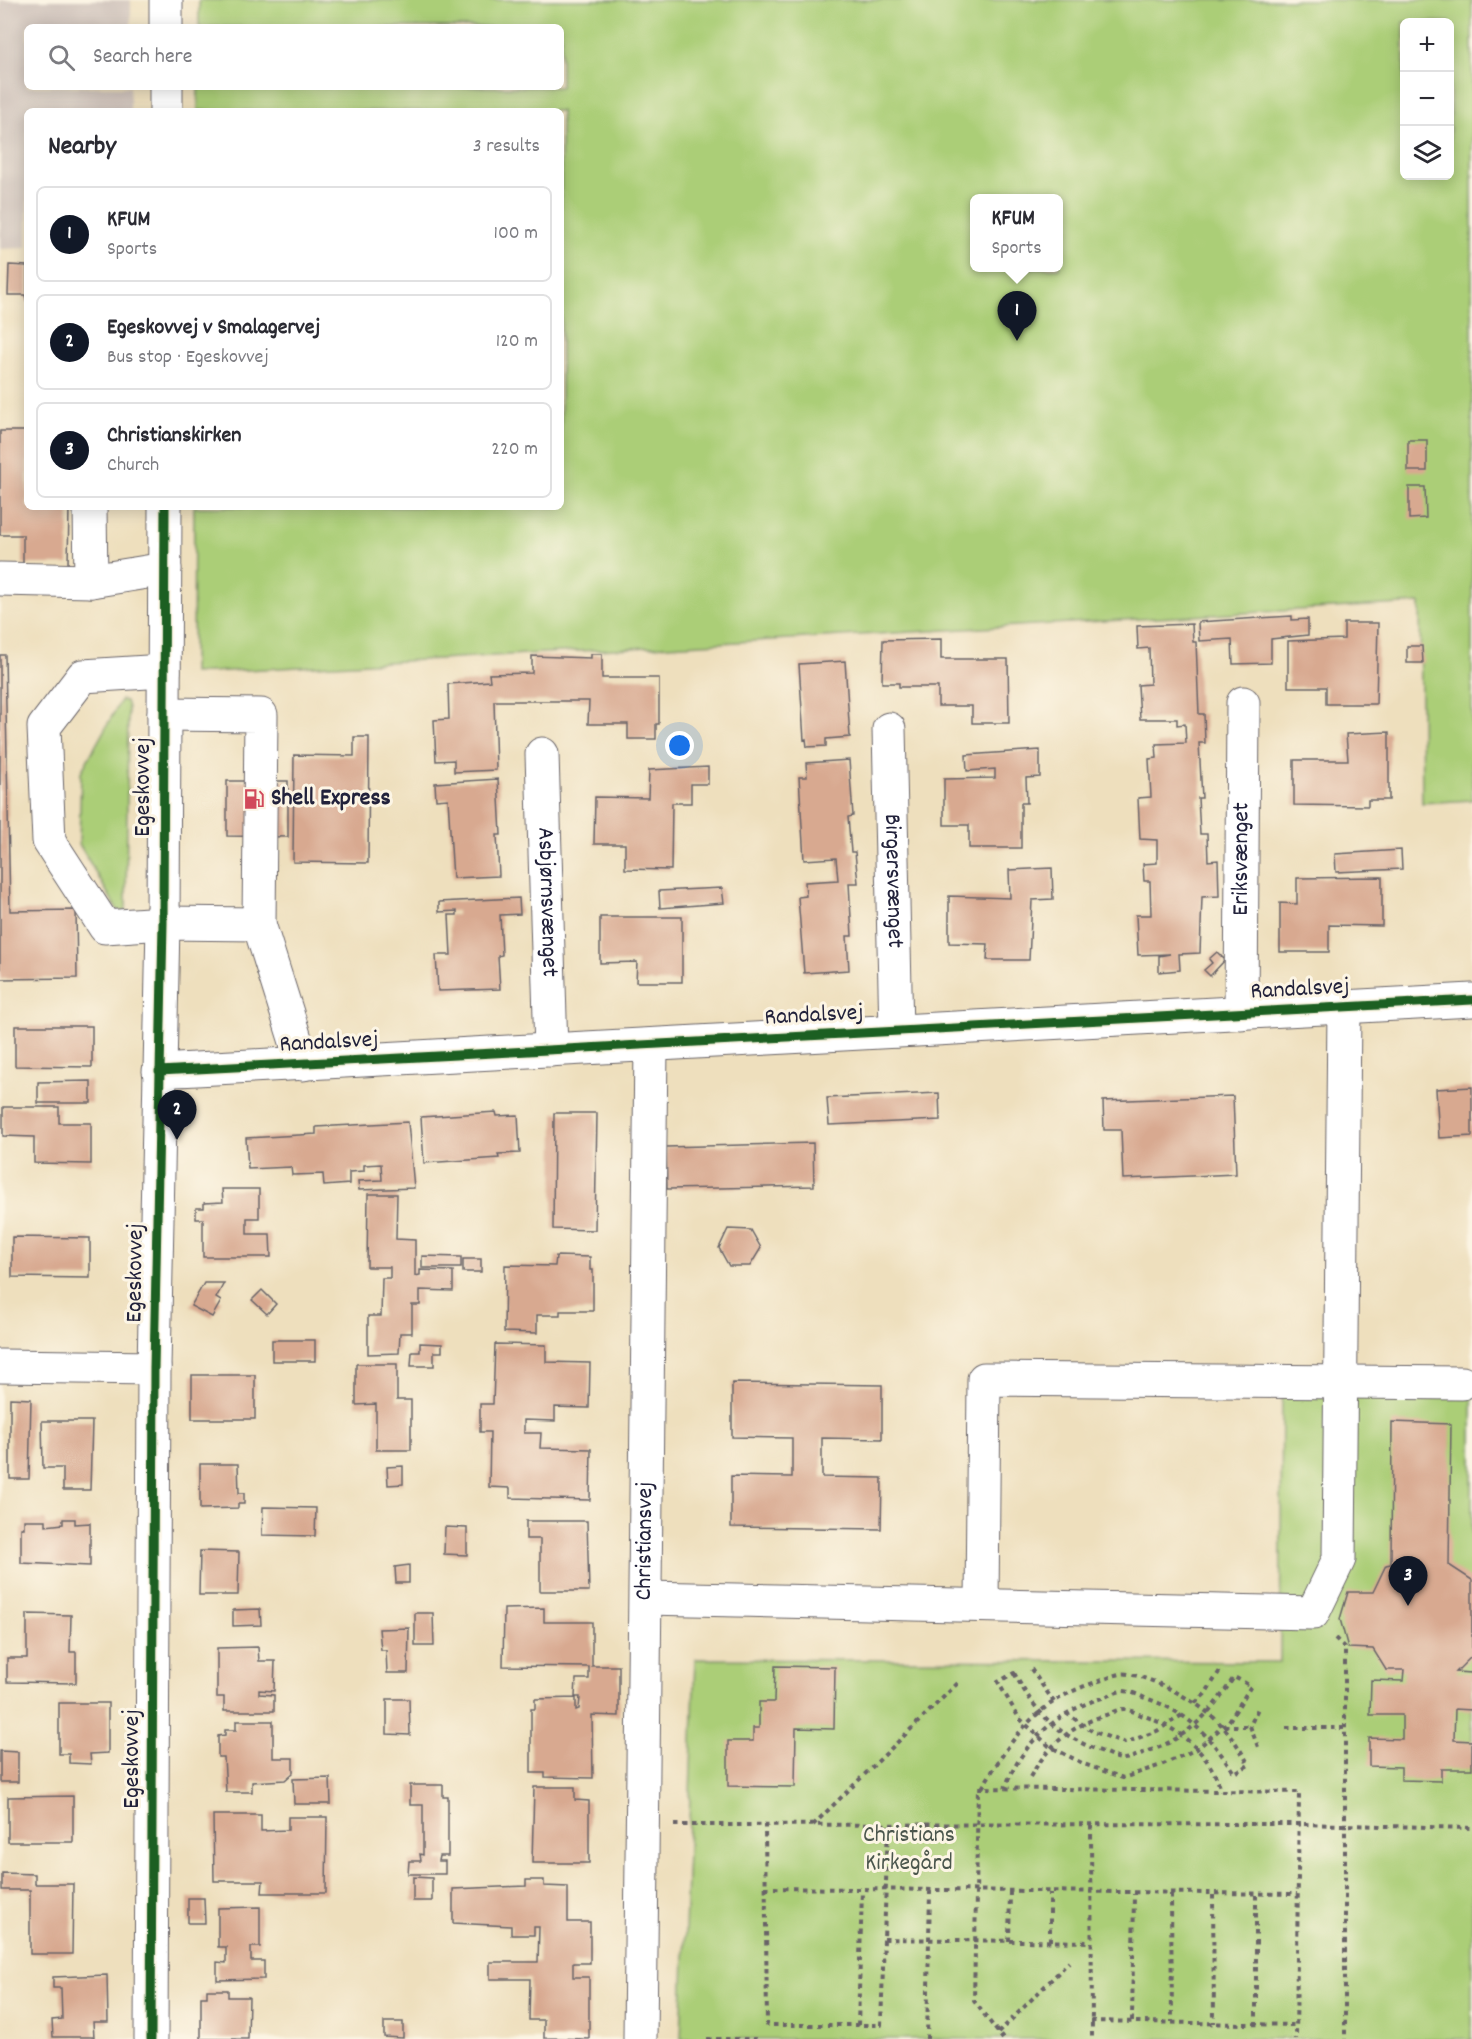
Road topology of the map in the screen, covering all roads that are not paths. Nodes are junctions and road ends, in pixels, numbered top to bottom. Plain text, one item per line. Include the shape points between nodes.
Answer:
1 (166, 0) edge
2 (166, 24) edge
3 (166, 90) edge
4 (166, 108) edge
5 (90, 510) edge
6 (165, 510) edge
7 (165, 569) junction
8 (0, 579) edge
9 (91, 580) junction
10 (164, 671) junction
11 (1243, 703) dead end
12 (164, 714) junction
13 (889, 729) dead end
14 (542, 754) dead end
15 (163, 923) junction
16 (259, 924) junction
17 (1472, 1000) edge
18 (1344, 1007) junction
19 (1241, 1012) junction
20 (897, 1031) junction
21 (651, 1044) junction
22 (551, 1050) junction
23 (303, 1064) junction
24 (159, 1071) junction
25 (0, 1366) edge
26 (154, 1368) junction
27 (1340, 1382) junction
28 (1462, 1383) dead end
29 (646, 1598) junction
30 (982, 1605) junction
31 (151, 2039) edge
32 (640, 2039) edge

1 - 2 street
3 - 4 street
5 - 9 street
6 - 7 street, Egeskovvej
7 - 9 street
7 - 10 street, Egeskovvej
8 - 9 street
10 - 12 street, Egeskovvej
10 - 15 street via 83,676 44,727 49,841 105,927
11 - 19 street, Eriksvænget
12 - 15 street, Egeskovvej
12 - 16 street via 261,715
13 - 20 street, Birgersvænget
14 - 22 street, Asbjørnsvænget
15 - 16 street
15 - 24 street, Egeskovvej
16 - 23 street
17 - 18 street, Randalsvej
18 - 19 street, Randalsvej
18 - 27 street
19 - 20 street, Randalsvej
20 - 21 street, Randalsvej
21 - 22 street, Randalsvej
21 - 29 street, Christiansvej
22 - 23 street, Randalsvej
23 - 24 street, Randalsvej
24 - 26 street, Egeskovvej
25 - 26 street
26 - 31 street, Egeskovvej
27 - 28 street
27 - 30 street via 1338,1559 1313,1613
27 - 30 street via 984,1379
29 - 30 street
29 - 32 street, Christiansvej

